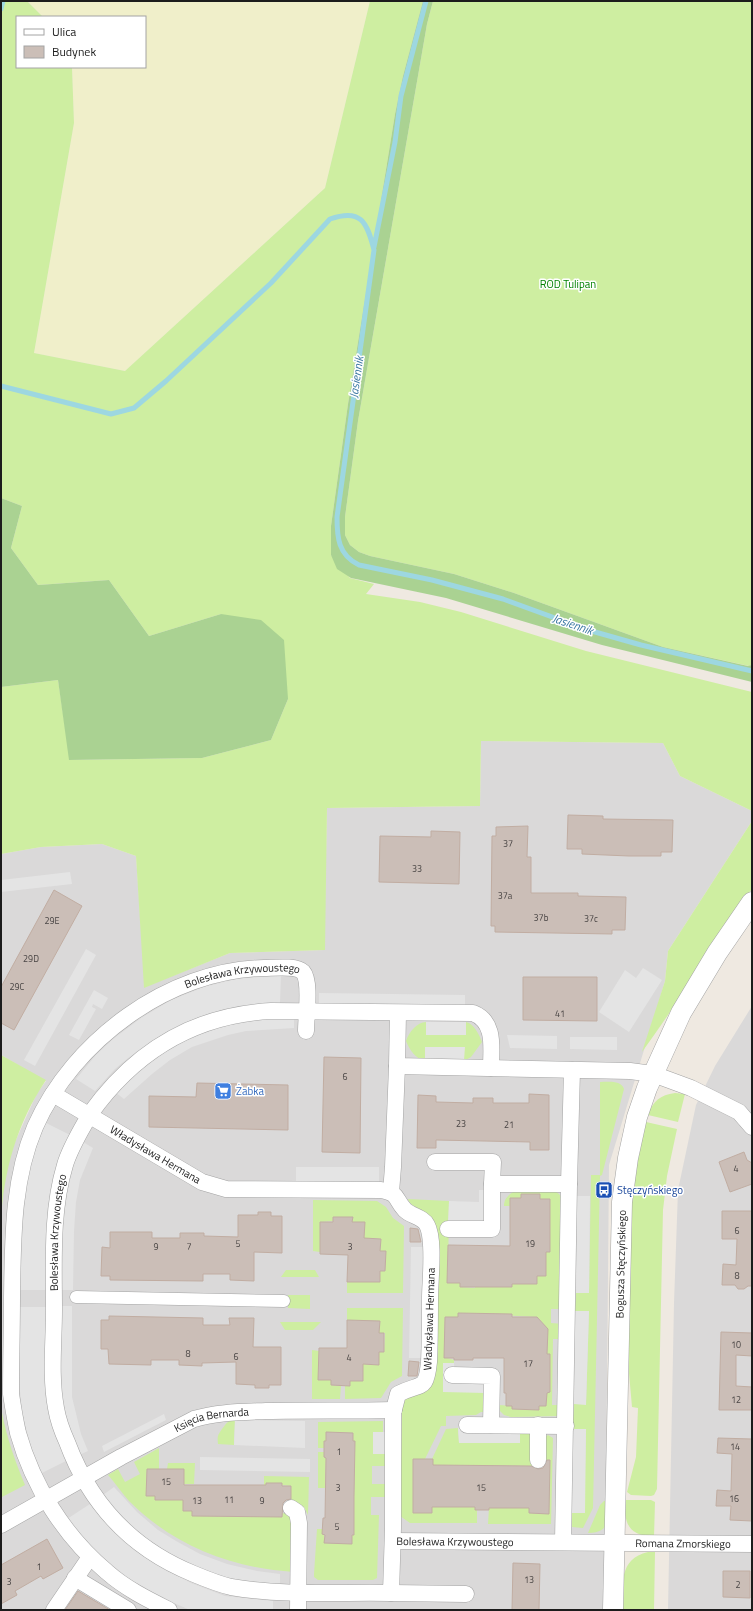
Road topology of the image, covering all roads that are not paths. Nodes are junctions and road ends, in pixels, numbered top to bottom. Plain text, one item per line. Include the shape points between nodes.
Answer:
1 (752, 902) edge
2 (306, 1012) junction
3 (398, 1014) junction
4 (306, 1030) dead end
5 (397, 1066) junction
6 (491, 1068) junction
7 (572, 1070) junction
8 (653, 1074) junction
9 (53, 1094) junction
10 (89, 1116) junction
11 (752, 1127) edge
12 (435, 1162) dead end
13 (492, 1184) junction
14 (570, 1184) junction
15 (391, 1192) junction
16 (448, 1229) dead end
17 (76, 1297) dead end
18 (284, 1301) dead end
19 (452, 1375) dead end
20 (394, 1410) junction
21 (467, 1425) dead end
22 (491, 1425) junction
23 (538, 1425) junction
24 (566, 1426) junction
25 (538, 1460) dead end
26 (83, 1479) junction
27 (46, 1499) junction
28 (290, 1508) dead end
29 (1, 1525) edge
30 (393, 1541) junction
31 (563, 1542) junction
32 (614, 1543) junction
33 (752, 1544) edge
34 (90, 1557) junction
35 (76, 1578) junction
36 (298, 1592) junction
37 (391, 1593) junction
38 (466, 1594) dead end
39 (54, 1610) edge
40 (128, 1610) edge
41 (169, 1610) edge
42 (298, 1610) edge
43 (613, 1610) edge

1 - 8 street, Bogusza Stęczyńskiego via 717,953 681,1013
2 - 3 street
2 - 4 street
2 - 9 street, Bolesława Krzywoustego via 307,983 299,969 242,970 194,982 152,1001 124,1019 84,1053
2 - 10 street, Bolesława Krzywoustego via 250,1012 193,1027 157,1047 135,1064 113,1085
3 - 5 street
3 - 6 street via 473,1013 480,1016 489,1028 491,1036
5 - 6 street
5 - 15 street
6 - 7 street
7 - 8 street
7 - 14 street
8 - 11 street via 691,1088 738,1112
8 - 32 street, Bogusza Stęczyńskiego via 638,1116 628,1158 622,1202
9 - 10 street, Władysława Hermana
9 - 27 street, Bolesława Krzywoustego via 36,1126 20,1172 14,1218 12,1289 11,1394 14,1415 31,1468
10 - 15 street, Władysława Hermana via 202,1182 226,1189 362,1189
10 - 26 street, Bolesława Krzywoustego via 65,1164 55,1224 53,1375 56,1408 69,1450
12 - 13 street via 493,1162
13 - 14 street
13 - 16 street via 492,1229
14 - 24 street
15 - 20 street, Władysława Hermana via 405,1210 427,1224 431,1258 427,1379 421,1386 398,1394
17 - 18 street
19 - 22 street via 492,1376
20 - 26 street, Księcia Bernarda via 301,1410 206,1416 175,1428
20 - 30 street, Władysława Hermana
21 - 22 street
22 - 23 street
23 - 24 street
23 - 25 street
24 - 31 street
26 - 27 street, Księcia Bernarda
26 - 36 street, Bolesława Krzywoustego via 108,1516 145,1548 168,1562 209,1580 231,1586 274,1592
27 - 29 street, Księcia Bernarda
27 - 34 street, Bolesława Krzywoustego via 59,1520
28 - 36 street via 299,1516
30 - 31 street, Bolesława Krzywoustego
30 - 37 street, Bolesława Krzywoustego
31 - 32 street, Bolesława Krzywoustego
32 - 33 street, Romana Zmorskiego
32 - 43 street, Bogusza Stęczyńskiego
34 - 35 street
34 - 41 street, Bolesława Krzywoustego via 124,1585
35 - 39 street
35 - 40 street
36 - 37 street, Bolesława Krzywoustego
36 - 42 street
37 - 38 street

